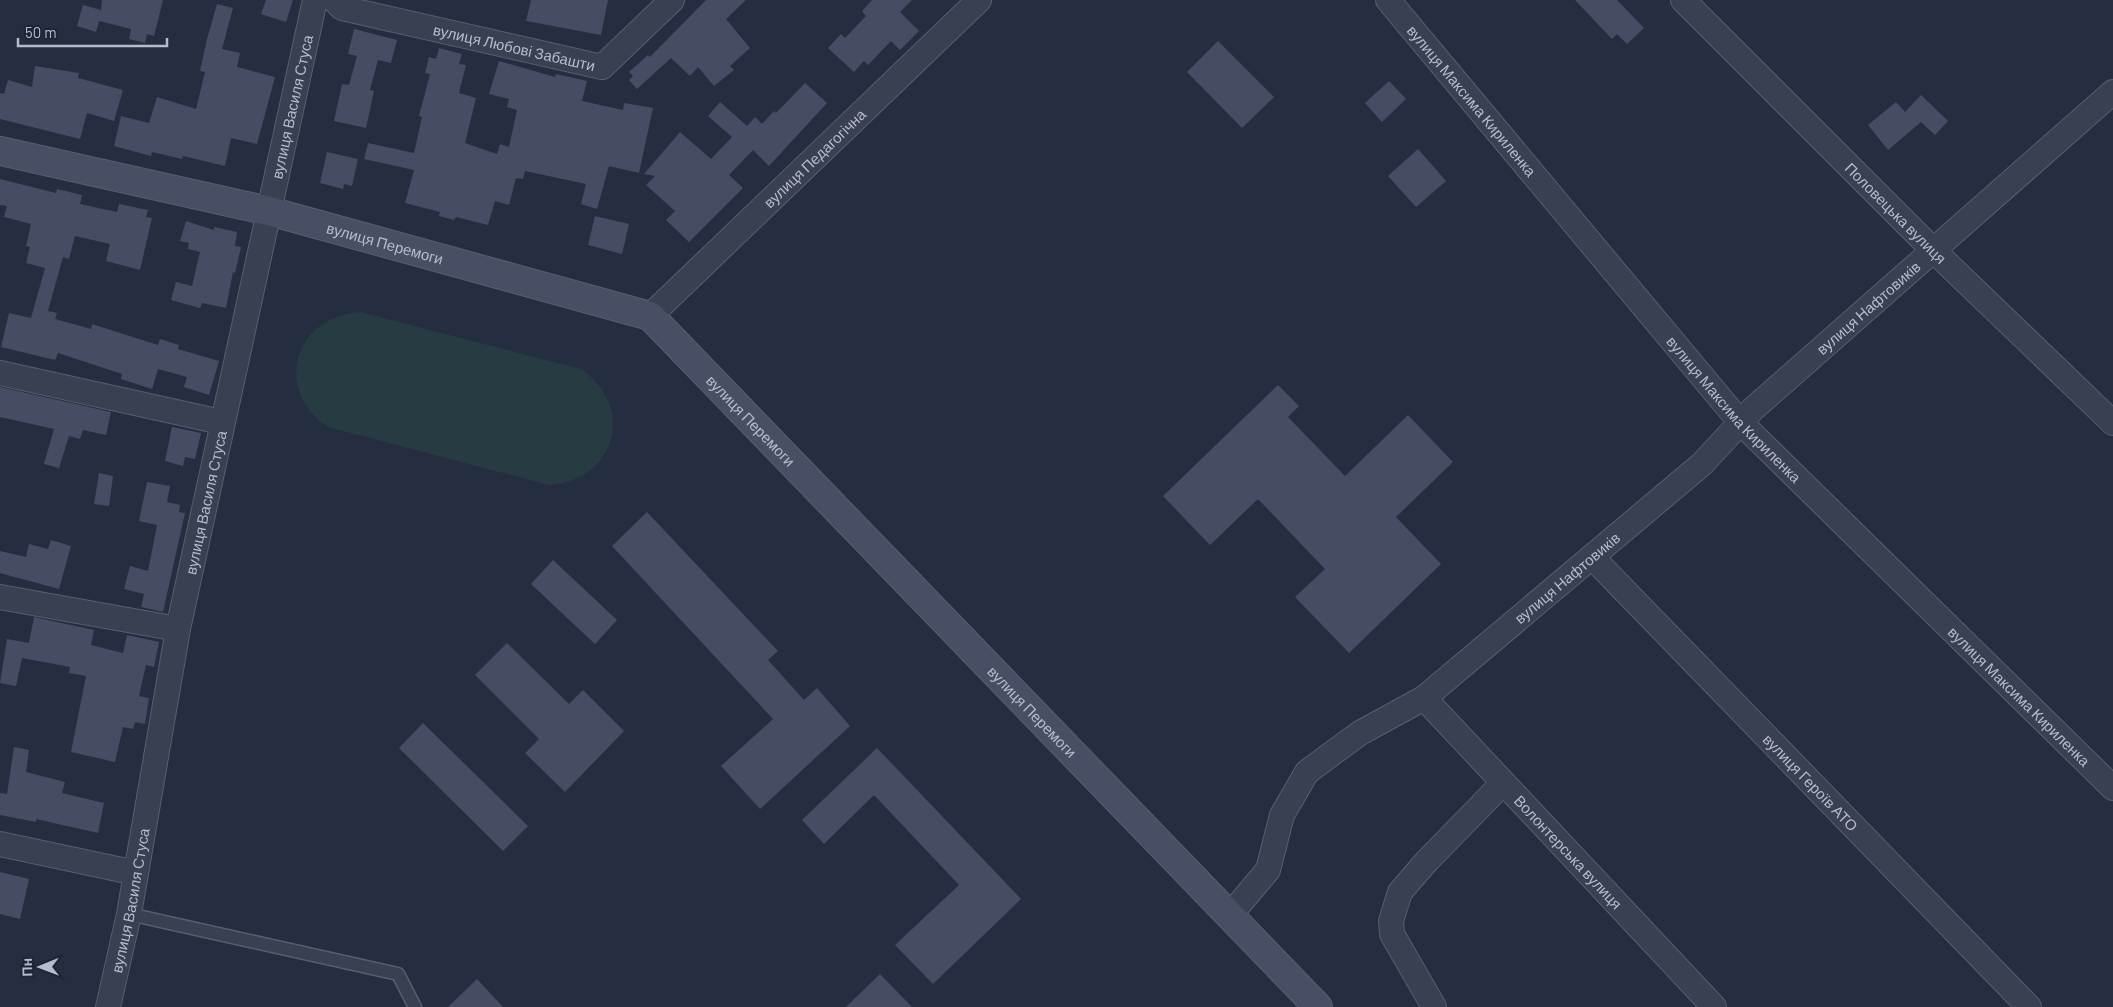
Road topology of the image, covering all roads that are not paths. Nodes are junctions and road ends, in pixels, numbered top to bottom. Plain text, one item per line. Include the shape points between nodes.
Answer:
1 (315, 0) edge
2 (334, 0) edge
3 (672, 0) edge
4 (979, 0) edge
5 (1388, 0) edge
6 (1682, 0) edge
7 (2113, 92) edge
8 (0, 151) edge
9 (268, 212) junction
10 (1932, 250) junction
11 (650, 316) junction
12 (0, 373) edge
13 (221, 422) junction
14 (1741, 423) junction
15 (2113, 423) edge
16 (1592, 556) junction
17 (0, 597) edge
18 (178, 629) junction
19 (1424, 698) junction
20 (1503, 783) junction
21 (2113, 788) edge
22 (0, 844) edge
23 (136, 873) junction
24 (129, 914) junction
25 (1230, 915) junction
26 (108, 1007) edge
27 (415, 1007) edge
28 (1318, 1007) edge
29 (1434, 1007) edge
30 (1714, 1007) edge
31 (2029, 1007) edge

1 - 9 street, вулиця Василя Стуса
2 - 3 street, вулиця Любові Забашти via 342,8 602,67
4 - 11 street, вулиця Педагогічна
5 - 14 street, вулиця Максима Кириленка
6 - 10 street, Половецька вулиця
7 - 10 street, вулиця Нафтовиків
8 - 9 street, вулиця Перемоги
9 - 11 street, вулиця Перемоги
9 - 13 street, вулиця Василя Стуса
10 - 14 street, вулиця Нафтовиків
10 - 15 street, Половецька вулиця
11 - 25 street, вулиця Перемоги
12 - 13 street
13 - 18 street, вулиця Василя Стуса
14 - 16 street, вулиця Нафтовиків via 1702,464
14 - 21 street, вулиця Максима Кириленка
16 - 19 street, вулиця Нафтовиків
16 - 31 street, вулиця Героїв АТО
17 - 18 street
18 - 23 street, вулиця Василя Стуса
19 - 20 street, Волонтерська вулиця
19 - 25 street, вулиця Нафтовиків via 1360,734 1307,772 1282,815 1268,870
20 - 29 street via 1400,892 1390,922 1392,934
20 - 30 street, Волонтерська вулиця
22 - 23 street
23 - 24 street, вулиця Василя Стуса
24 - 26 street, вулиця Василя Стуса
24 - 27 lane via 398,974
25 - 28 street, вулиця Перемоги

